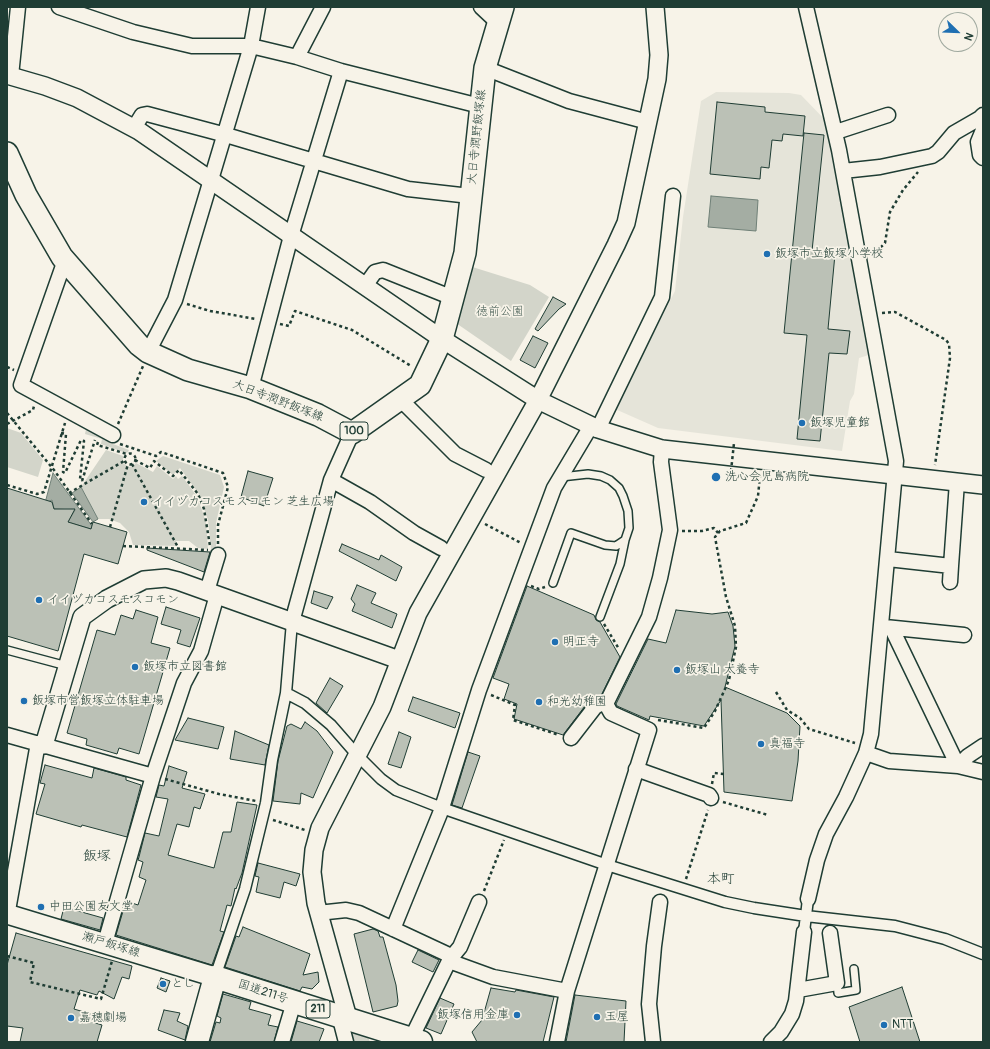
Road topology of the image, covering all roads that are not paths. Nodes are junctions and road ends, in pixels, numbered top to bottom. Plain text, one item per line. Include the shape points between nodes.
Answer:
1 (18, 7) edge
2 (59, 7) edge
3 (258, 7) edge
4 (323, 7) edge
5 (481, 7) edge
6 (655, 7) edge
7 (806, 7) edge
8 (500, 14) edge
9 (251, 46) junction
10 (297, 57) junction
11 (485, 68) junction
12 (341, 71) junction
13 (9, 76) edge
14 (480, 106) junction
15 (888, 115) dead end
16 (983, 115) edge
17 (648, 122) junction
18 (134, 128) junction
19 (983, 130) edge
20 (836, 132) junction
21 (226, 135) junction
22 (7, 152) edge
23 (983, 158) edge
24 (314, 161) junction
25 (843, 171) junction
26 (212, 181) junction
27 (470, 196) junction
28 (673, 196) dead end
29 (291, 236) junction
30 (65, 260) junction
31 (365, 286) junction
32 (453, 298) junction
33 (442, 339) junction
34 (148, 352) junction
35 (251, 388) junction
36 (400, 399) junction
37 (538, 400) junction
38 (595, 427) junction
39 (352, 432) junction
40 (113, 435) road end
41 (662, 449) junction
42 (486, 470) dead end
43 (895, 476) junction
44 (560, 477) junction
45 (331, 480) junction
46 (957, 482) junction
47 (983, 485) edge
48 (625, 540) junction
49 (441, 548) dead end
50 (218, 555) road end
51 (888, 559) junction
52 (951, 566) junction
53 (950, 582) dead end
54 (553, 583) dead end
55 (212, 593) junction
56 (600, 617) road end
57 (292, 622) junction
58 (886, 628) junction
59 (964, 635) dead end
60 (7, 650) edge
61 (399, 660) junction
62 (67, 666) junction
63 (286, 693) junction
64 (606, 704) junction
65 (7, 735) edge
66 (571, 738) road end
67 (41, 744) junction
68 (983, 746) edge
69 (866, 750) junction
70 (358, 756) junction
71 (958, 766) junction
72 (636, 769) junction
73 (983, 772) edge
74 (153, 776) junction
75 (711, 798) road end
76 (442, 808) junction
77 (607, 865) junction
78 (663, 884) junction
79 (808, 898) joint
80 (479, 902) road end
81 (660, 902) joint
82 (318, 913) junction
83 (7, 915) edge
84 (806, 916) junction
85 (830, 918) junction
86 (393, 929) junction
87 (804, 932) joint
88 (830, 933) joint
89 (109, 950) junction
90 (983, 954) edge
91 (449, 960) junction
92 (854, 969) dead end
93 (215, 977) junction
94 (836, 983) junction
95 (798, 990) junction
96 (567, 991) junction
97 (294, 1002) junction
98 (343, 1016) junction
99 (416, 1040) edge
100 (198, 1042) edge
101 (282, 1042) edge
102 (346, 1042) edge
103 (557, 1042) edge
104 (653, 1042) edge
105 (771, 1042) edge

1 - 13 street
2 - 9 street via 133,32 192,46
3 - 9 street
4 - 10 street
5 - 8 street
6 - 17 street via 659,55
7 - 20 street
8 - 11 main road, 大日寺潤野飯塚線 / 100
9 - 10 street
9 - 21 street
10 - 12 street
11 - 14 main road, 大日寺潤野飯塚線 / 100
11 - 17 street via 569,101
12 - 14 street
12 - 24 street
13 - 18 street via 77,98
14 - 27 main road, 大日寺潤野飯塚線 / 100
15 - 20 street
16 - 25 street via 954,133 932,156 880,167
17 - 37 street via 626,223
18 - 21 street via 142,115 147,114
18 - 26 street
19 - 23 street via 978,142
20 - 25 street
21 - 24 street
21 - 26 street
22 - 30 main road, 大日寺潤野飯塚線 / 100 via 26,195
24 - 27 street via 408,189
24 - 29 street
25 - 43 street via 896,459
26 - 29 street
26 - 34 street via 175,300
27 - 32 main road, 大日寺潤野飯塚線 / 100 via 465,253
28 - 38 street via 662,297
29 - 31 street
29 - 35 street
30 - 34 main road, 大日寺潤野飯塚線 / 100 via 129,335
30 - 40 street via 21,385
31 - 32 street via 375,272 383,270
31 - 33 street
32 - 33 main road, 大日寺潤野飯塚線 / 100
33 - 36 main road, 大日寺潤野飯塚線 / 100 via 420,385
33 - 37 street
34 - 35 main road, 大日寺潤野飯塚線 / 100 via 188,370
35 - 39 main road, 大日寺潤野飯塚線 / 100 via 318,415
36 - 39 main road, 大日寺潤野飯塚線 / 100
36 - 42 street via 455,454
37 - 38 street
37 - 61 street via 418,613
38 - 41 street
38 - 44 street
39 - 45 street
41 - 43 street
41 - 64 street via 661,462 670,530 660,578 648,617
43 - 46 street
43 - 51 street
44 - 48 lane via 588,474 601,476 619,488 630,521
44 - 76 street via 479,690
45 - 49 street
45 - 57 street
46 - 47 street
46 - 52 street
48 - 54 lane via 612,546 571,533
48 - 56 lane via 620,564
50 - 55 street
51 - 52 street
51 - 58 street
52 - 53 street
55 - 57 street
55 - 62 street via 178,581 155,578 139,582 84,614
55 - 74 street via 201,651 184,683
57 - 61 street
57 - 63 street
58 - 59 street
58 - 69 street via 871,734
58 - 71 street
60 - 62 lane
61 - 70 street via 382,707
62 - 67 street
63 - 70 street via 305,703 331,725
63 - 93 street via 263,817 245,889
64 - 66 street via 595,707
64 - 72 street via 611,713 649,730
65 - 67 street
67 - 74 street
67 - 83 street
68 - 71 street
69 - 71 street via 889,760
69 - 79 street via 846,797 826,834
70 - 76 street via 396,790
70 - 82 street via 320,828 314,850 312,872
71 - 73 street
72 - 75 street via 709,795
72 - 77 street
74 - 89 street
76 - 77 street
76 - 86 street
77 - 78 street
77 - 96 street
78 - 81 street
78 - 84 street via 744,906
79 - 84 street
80 - 91 street via 460,947
81 - 104 street via 649,1004
82 - 86 street via 346,910
82 - 98 street
83 - 89 main road, 瀬戸飯塚線
84 - 85 street
84 - 87 street
85 - 88 street
85 - 90 street via 895,926 945,939
86 - 91 street via 447,952
87 - 95 street
88 - 94 street
89 - 93 main road, 瀬戸飯塚線
91 - 96 street via 494,977
91 - 99 street
92 - 94 lane via 856,990 838,994
93 - 97 highway, 国道211号 / 211
93 - 100 highway
94 - 95 street
95 - 105 street via 792,1014
96 - 103 street
97 - 98 highway, 国道211号 / 211
97 - 101 street
98 - 99 highway, 国道211号 / 211
98 - 102 street

